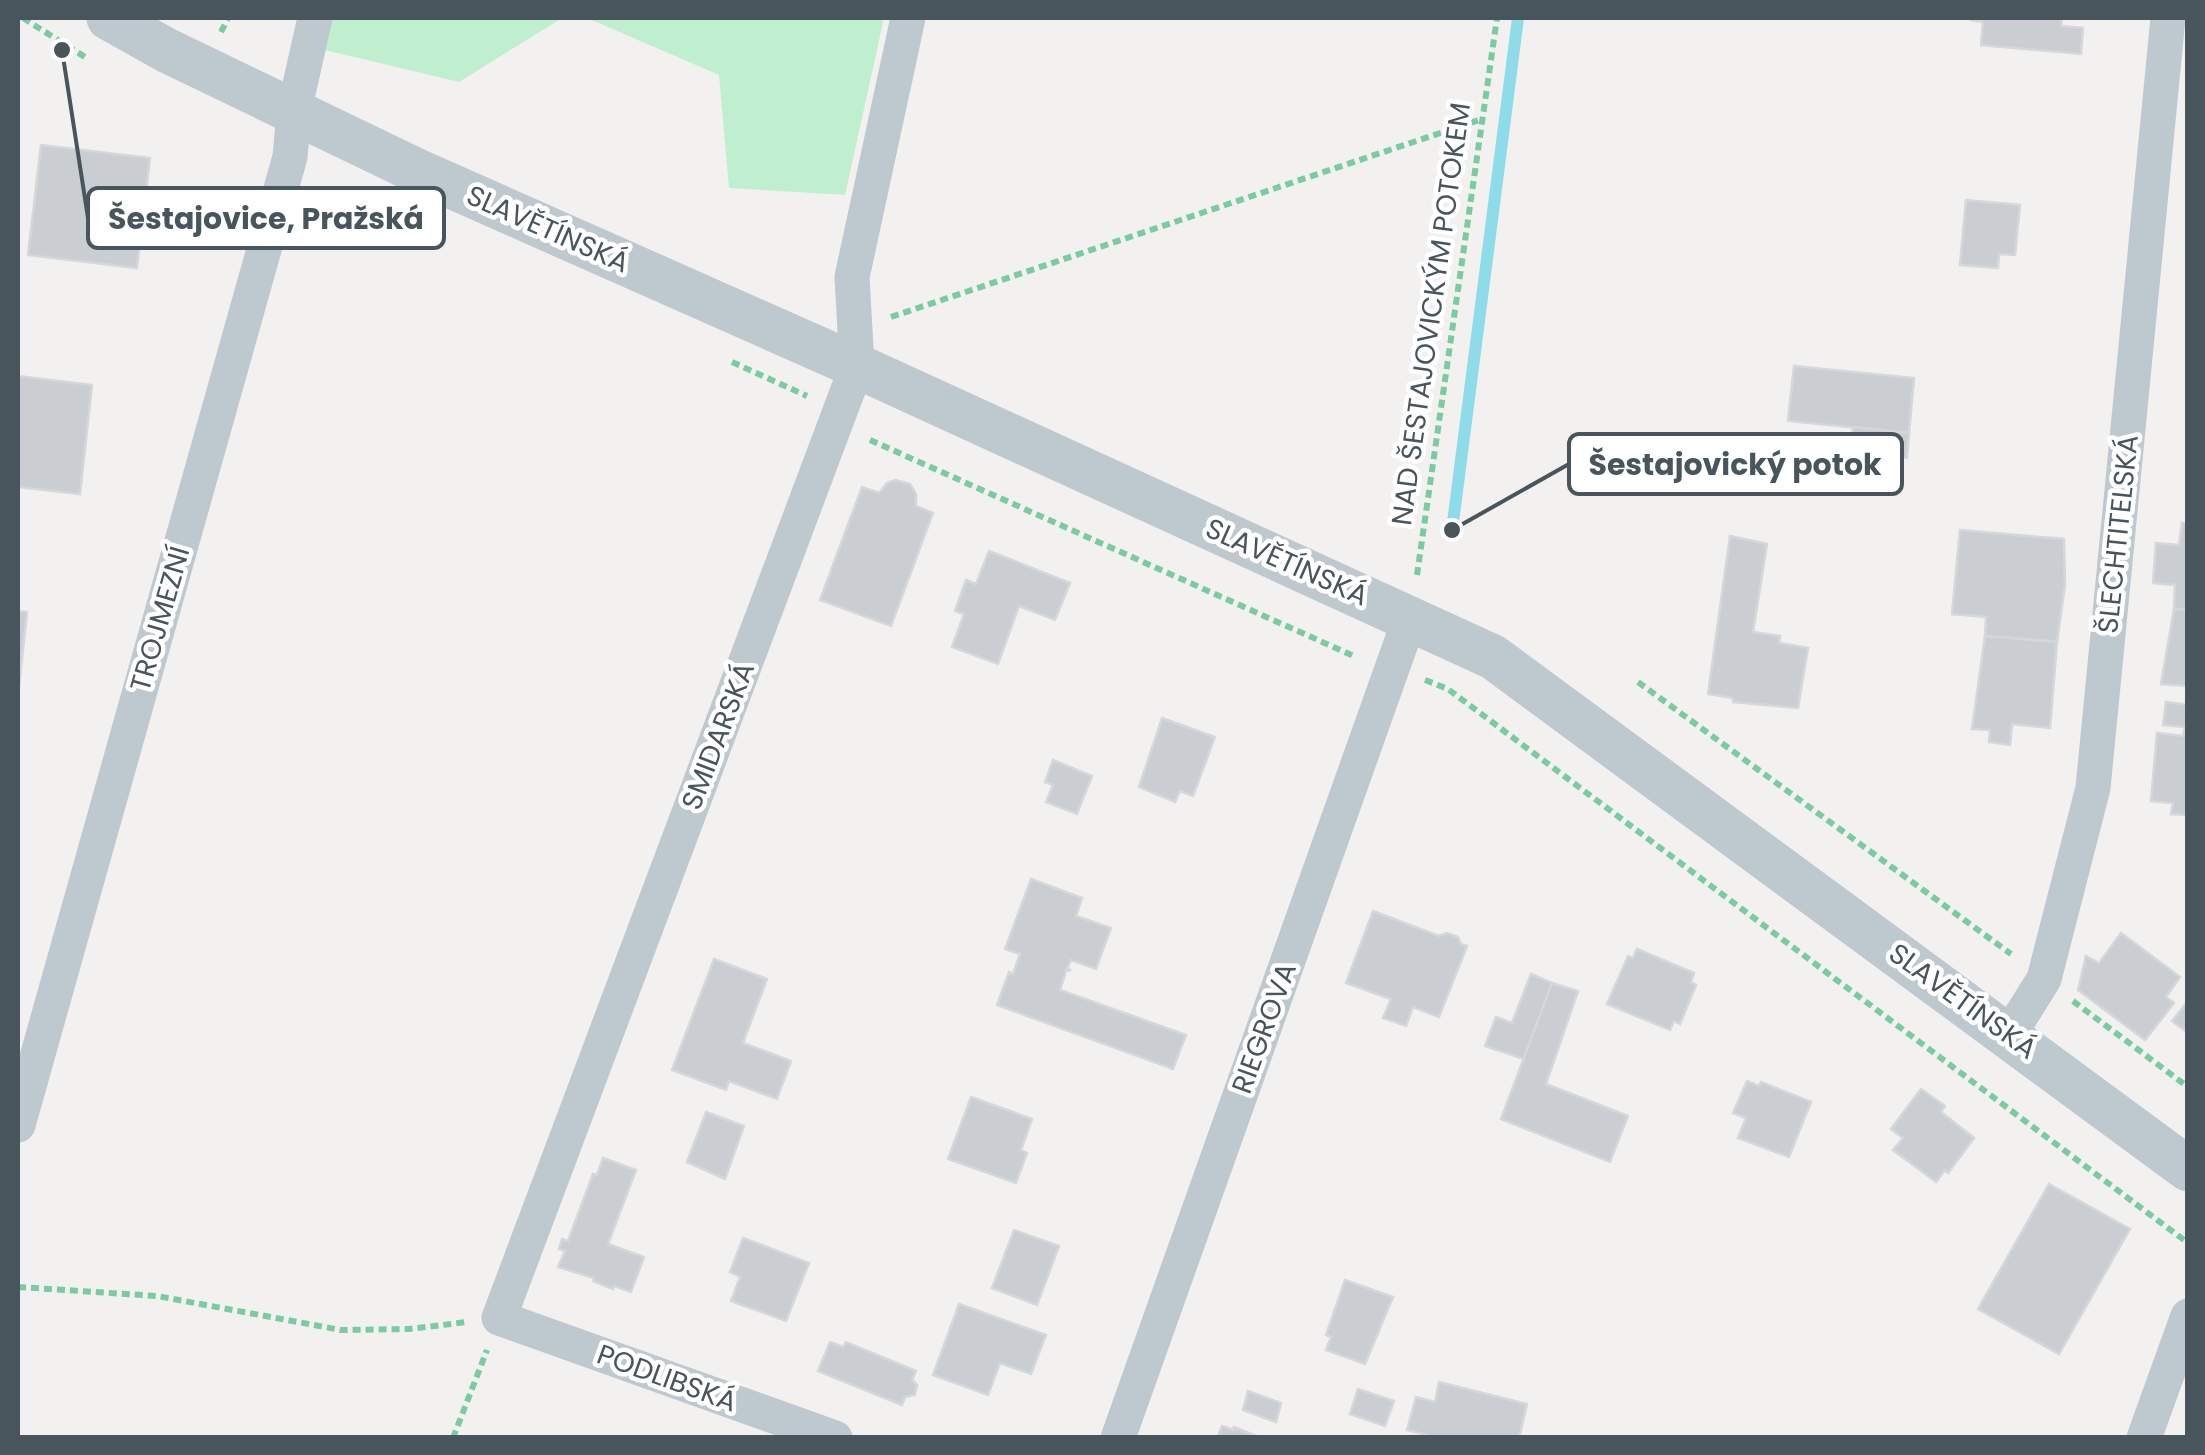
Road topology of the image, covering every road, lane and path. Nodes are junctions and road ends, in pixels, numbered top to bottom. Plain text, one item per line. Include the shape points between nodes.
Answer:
1 (109, 18) edge
2 (315, 18) edge
3 (908, 18) edge
4 (1497, 18) edge
5 (2168, 18) edge
6 (294, 111) junction
7 (1482, 118) junction
8 (2173, 124) edge
9 (856, 348) junction
10 (715, 354) dead end
11 (840, 411) junction
12 (1410, 618) junction
13 (1393, 667) junction
14 (1638, 682) dead end
15 (2044, 978) junction
16 (2009, 1035) junction
17 (2188, 1087) edge
18 (18, 1125) edge
19 (2188, 1169) edge
20 (2188, 1242) edge
21 (18, 1287) edge
22 (2188, 1316) edge
23 (500, 1318) junction
24 (452, 1438) edge
25 (835, 1438) edge
26 (1118, 1438) edge
27 (2144, 1438) edge

1 - 6 street, SLAVĚTÍNSKÁ
2 - 6 street, TROJMEZNÍ
3 - 9 street, SMIDARSKÁ via 852,278
4 - 7 path, NAD ŠESTAJOVICKÝM POTOKEM
5 - 8 street, ŠLECHTITELSKÁ
6 - 9 street, SLAVĚTÍNSKÁ via 415,170
6 - 18 street, TROJMEZNÍ via 290,156
7 - 9 path
7 - 12 path, NAD ŠESTAJOVICKÝM POTOKEM
8 - 15 street, ŠLECHTITELSKÁ via 2093,788
9 - 11 street, SMIDARSKÁ
9 - 12 street, SLAVĚTÍNSKÁ
10 - 11 path
11 - 13 path via 868,440 1348,655
11 - 23 street, SMIDARSKÁ
12 - 13 street, RIEGROVA
12 - 16 street, SLAVĚTÍNSKÁ via 1493,658
13 - 20 path via 1448,688
13 - 26 street, RIEGROVA
14 - 15 path
15 - 16 street, ŠLECHTITELSKÁ
15 - 17 path
16 - 19 street, SLAVĚTÍNSKÁ
21 - 23 path via 157,1296 341,1330
22 - 27 street
23 - 24 path
23 - 25 street, PODLIBSKÁ

